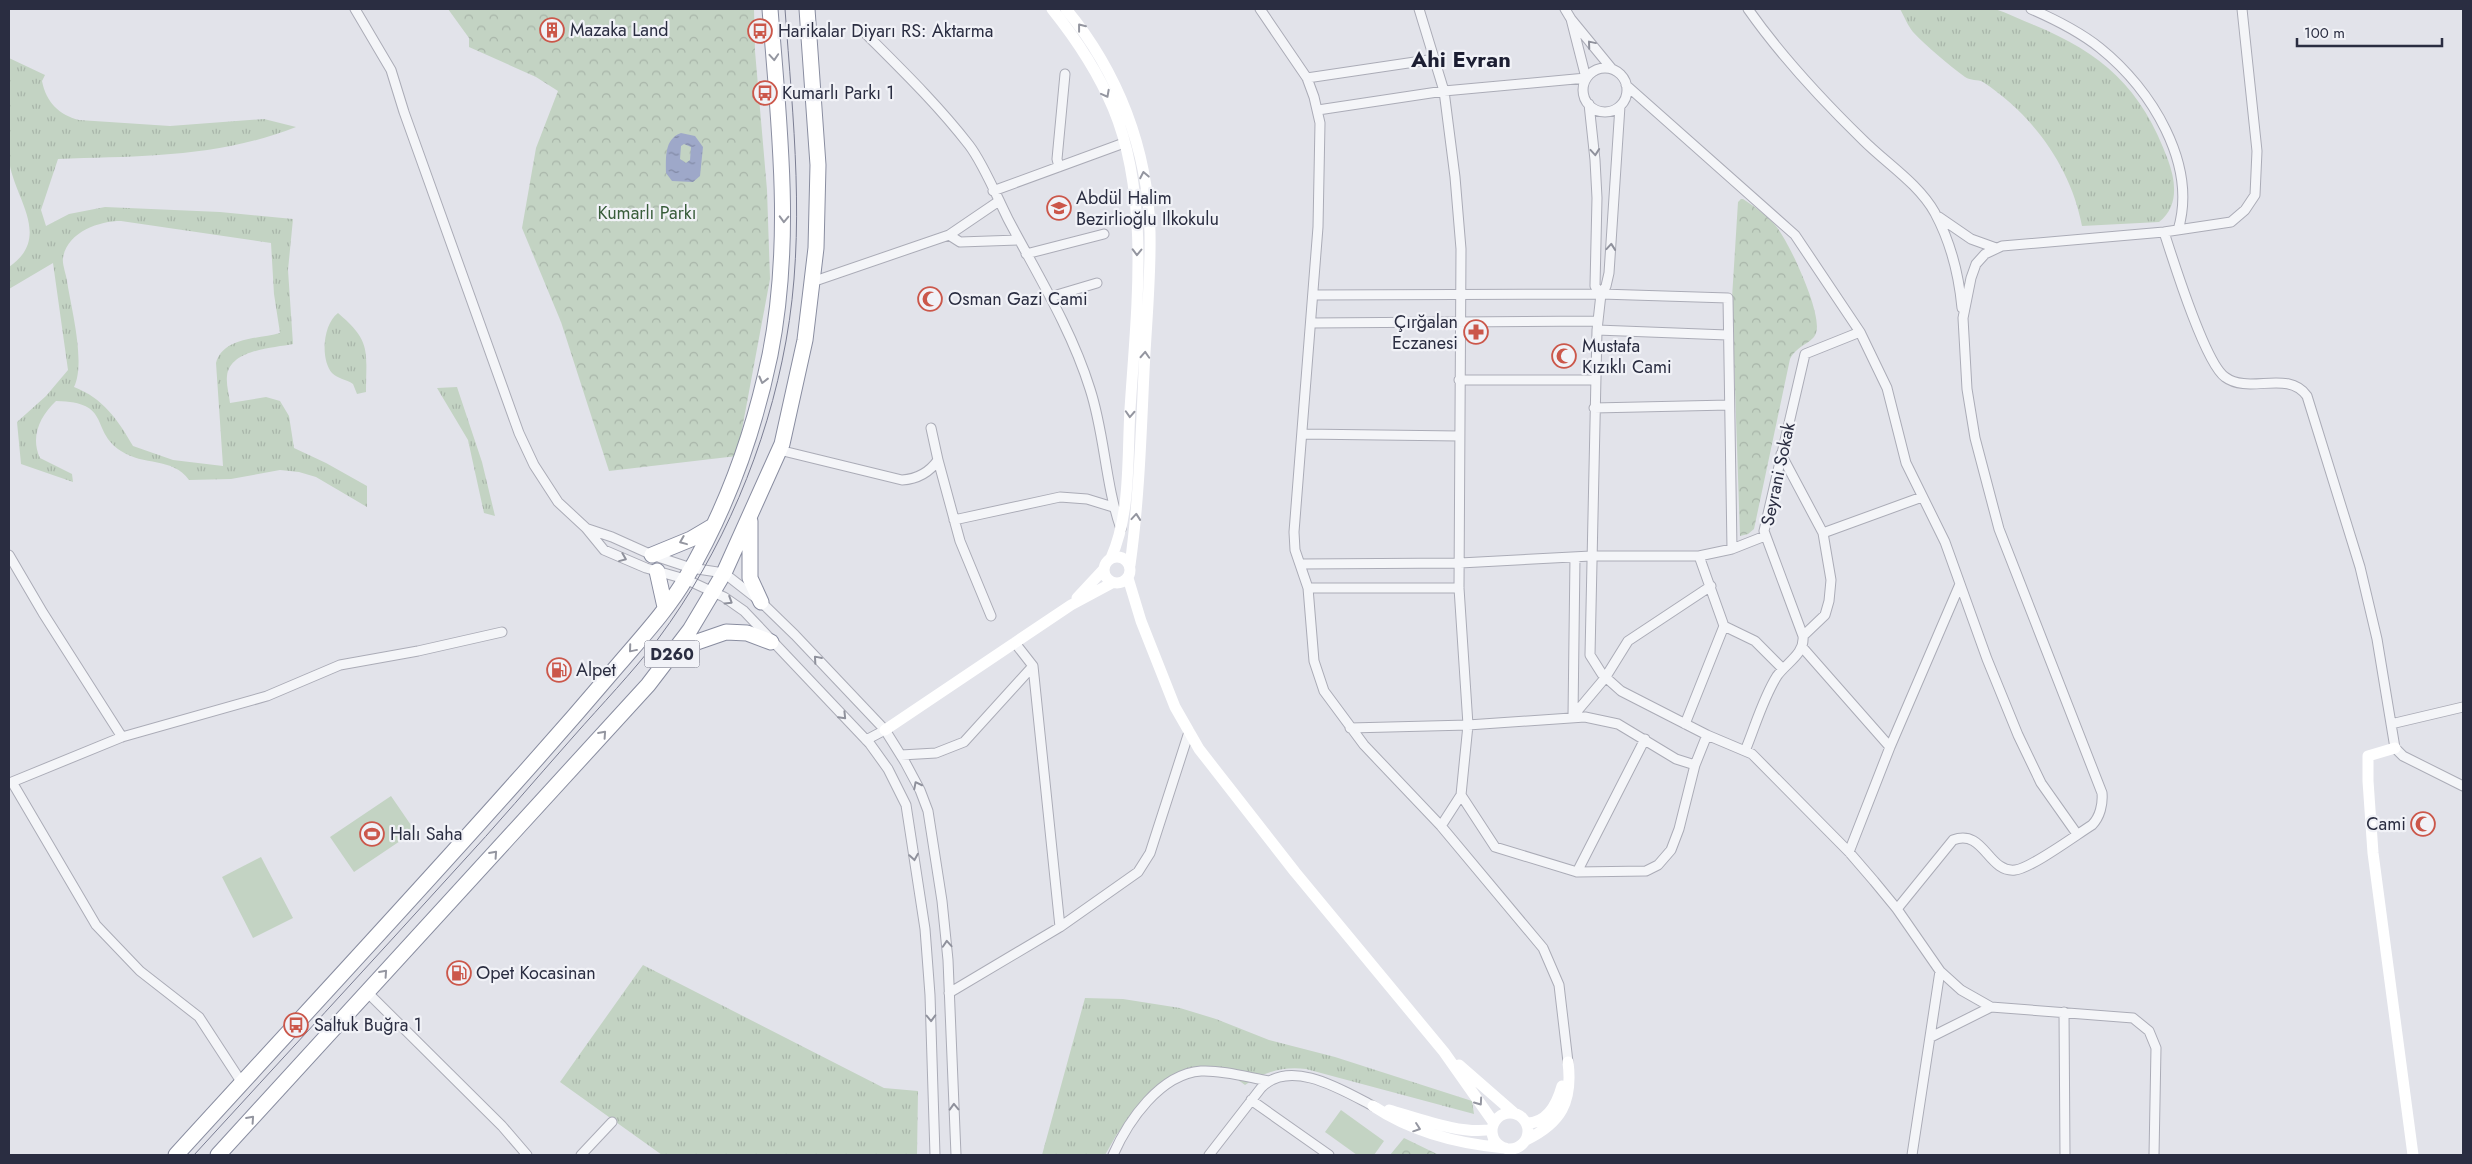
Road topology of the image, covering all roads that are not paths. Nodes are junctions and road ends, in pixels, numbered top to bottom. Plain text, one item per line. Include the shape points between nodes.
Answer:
1 (355, 9) edge
2 (770, 9) edge
3 (807, 9) edge
4 (1052, 9) edge
5 (1066, 9) edge
6 (1260, 9) edge
7 (1419, 9) edge
8 (1565, 9) edge
9 (1748, 9) edge
10 (2031, 9) edge
11 (2242, 9) edge
12 (1571, 19) junction
13 (866, 34) dead end
14 (1435, 59) junction
15 (1612, 69) junction
16 (1065, 74) dead end
17 (1307, 78) junction
18 (1586, 78) junction
19 (1626, 85) junction
20 (1444, 91) junction
21 (1589, 104) junction
22 (1620, 106) junction
23 (1318, 110) junction
24 (1123, 118) junction
25 (1124, 143) junction
26 (1059, 167) junction
27 (993, 191) junction
28 (999, 201) junction
29 (1935, 214) junction
30 (2178, 230) junction
31 (2164, 232) junction
32 (1104, 234) dead end
33 (949, 235) junction
34 (1019, 240) junction
35 (1996, 248) junction
36 (1026, 254) junction
37 (812, 282) junction
38 (1098, 283) dead end
39 (1601, 294) junction
40 (1314, 295) junction
41 (1461, 295) junction
42 (1050, 297) junction
43 (1962, 318) junction
44 (1460, 322) junction
45 (1312, 324) junction
46 (1597, 326) junction
47 (1860, 332) junction
48 (1726, 335) junction
49 (1459, 380) junction
50 (1594, 380) junction
51 (1729, 405) junction
52 (1594, 408) junction
53 (931, 428) dead end
54 (1302, 434) junction
55 (1459, 436) junction
56 (779, 450) junction
57 (1781, 454) junction
58 (938, 460) junction
59 (1922, 497) junction
60 (1113, 507) junction
61 (750, 514) junction
62 (954, 520) junction
63 (714, 525) junction
64 (586, 528) junction
65 (1121, 529) junction
66 (1823, 533) junction
67 (1765, 536) junction
68 (1732, 549) junction
69 (9, 555) edge
70 (652, 555) junction
71 (1591, 556) junction
72 (1699, 556) junction
73 (1575, 557) junction
74 (1111, 558) junction
75 (1460, 563) junction
76 (1300, 564) junction
77 (1130, 565) junction
78 (1104, 569) junction
79 (657, 571) junction
80 (688, 573) junction
81 (724, 573) junction
82 (1128, 578) junction
83 (1112, 583) junction
84 (1960, 584) junction
85 (1711, 586) junction
86 (1308, 588) junction
87 (1459, 588) junction
88 (713, 592) junction
89 (760, 602) junction
90 (1071, 605) junction
91 (665, 607) junction
92 (991, 616) dead end
93 (1724, 626) junction
94 (502, 632) dead end
95 (1803, 636) junction
96 (771, 642) junction
97 (1015, 643) junction
98 (1802, 647) junction
99 (674, 650) junction
100 (1033, 666) junction
101 (1783, 669) junction
102 (1605, 678) junction
103 (2463, 707) edge
104 (1573, 716) junction
105 (1685, 724) junction
106 (2391, 724) junction
107 (1468, 725) junction
108 (1350, 728) junction
109 (885, 730) junction
110 (1189, 732) junction
111 (1707, 735) junction
112 (122, 736) junction
113 (1646, 739) junction
114 (866, 740) junction
115 (1890, 746) junction
116 (2395, 748) junction
117 (1745, 751) junction
118 (901, 755) junction
119 (1695, 765) junction
120 (2463, 786) edge
121 (1461, 795) junction
122 (1441, 826) junction
123 (2077, 834) junction
124 (1849, 852) junction
125 (1577, 872) junction
126 (1897, 909) junction
127 (1060, 927) junction
128 (1940, 972) junction
129 (367, 992) junction
130 (949, 993) junction
131 (1991, 1007) junction
132 (2064, 1012) junction
133 (1931, 1037) junction
134 (1444, 1052) junction
135 (1568, 1062) junction
136 (1269, 1080) junction
137 (242, 1083) junction
138 (1251, 1100) junction
139 (1373, 1106) junction
140 (1514, 1113) junction
141 (612, 1122) dead end
142 (1527, 1123) junction
143 (1493, 1126) junction
144 (1526, 1140) junction
145 (1505, 1148) junction
146 (586, 1153) edge
147 (176, 1155) edge
148 (218, 1155) edge
149 (527, 1155) edge
150 (936, 1155) edge
151 (956, 1155) edge
152 (1114, 1155) edge
153 (1209, 1155) edge
154 (1329, 1155) edge
155 (1912, 1155) edge
156 (2065, 1155) edge
157 (2154, 1155) edge
158 (2413, 1155) edge

1 - 64 street via 394,77 526,449 558,502
2 -> 63 highway, D260 via 784,196 782,278 770,355 751,429
3 - 37 highway, D260 via 818,165
4 -> 24 street
24 -> 5 street via 1097,49
6 - 17 street
7 - 14 street
8 - 12 street
9 - 29 street via 1817,93 1864,142 1911,183
10 - 30 street via 2099,47 2141,92 2164,129 2179,164 2184,201
11 - 30 street via 2257,151 2255,195 2250,205 2232,222
15 -> 12 street
12 - 18 street
13 - 27 street via 921,89 971,147
14 - 17 street
14 - 20 street
15 - 18 street via 1598,69
15 - 19 street via 1624,78
16 - 26 street via 1056,159
17 - 23 street
18 - 20 street
18 - 21 street via 1583,92
19 - 22 street
19 - 47 street via 1794,235
20 - 23 street
20 - 41 street via 1459,213
21 - 22 street via 1600,111
21 -> 39 street via 1597,198 1595,286
39 -> 22 street via 1609,273
23 - 40 street via 1320,188
24 - 25 street
77 -> 24 street via 1137,500 1150,232 1145,180
25 - 26 street
25 -> 65 street via 1138,227 1132,389
26 - 27 street
27 - 28 street
28 - 33 street
28 - 34 street
29 - 35 street via 1959,233
29 - 43 street via 1955,268
30 - 31 street
31 - 35 street
31 - 106 street via 2188,302 2213,364 2220,373 2240,383 2292,384 2307,396 2360,567 2377,639
32 - 36 street
33 - 34 street via 960,242
33 - 37 street
34 - 36 street
35 - 43 street via 1981,258 1973,271
36 - 42 street
37 - 56 highway, D260 via 804,340
38 - 42 street
39 - 41 street
39 - 46 street
39 - 48 street via 1728,298
40 - 41 street
40 - 45 street
41 - 44 street
42 - 60 street via 1091,390
43 - 123 street via 1970,414 1990,501 2102,793 2098,818
44 - 45 street
44 - 46 street
44 - 49 street
45 - 54 street
46 - 48 street
46 - 50 street
47 - 57 street, Seyrani Sokak via 1804,354
47 - 59 street via 1887,388 1906,463
48 - 51 street
49 - 50 street
49 - 55 street
50 - 52 street
51 - 52 street
51 - 68 street
52 - 71 street
53 - 58 street
54 - 55 street
54 - 76 street via 1294,532
55 - 75 street
56 - 58 street via 902,480 923,475
56 - 61 highway, D260
57 - 66 street
57 - 67 street, Seyrani Sokak
58 - 62 street
59 - 66 street
59 - 84 street via 1945,542
60 - 62 street via 1087,498 1060,497
60 - 65 street
61 - 81 highway, D260
61 - 89 highway via 750,578
62 - 92 street
63 -> 70 highway
63 - 80 highway, D260
64 - 70 street
64 -> 79 street via 604,550
65 - 74 street
66 - 95 street via 1831,580 1829,601 1825,614
67 - 68 street
67 - 95 street, Seyrani Sokak
68 - 72 street
69 - 112 street
70 - 80 street
71 - 72 street
71 - 73 street
71 - 102 street via 1590,655
72 - 85 street
73 - 75 street
73 - 104 street
74 - 77 street via 1124,559
74 - 78 street
75 - 76 street
75 - 87 street
76 - 86 street
77 - 82 street
78 - 83 street
78 - 90 street
79 - 80 street
79 - 91 highway
80 - 81 street
80 - 88 street
80 - 91 highway, D260
81 - 88 highway, D260
81 - 89 street
82 - 83 street via 1121,583
82 - 110 street via 1157,663 1175,708
83 - 90 street
84 - 115 street
84 - 123 street via 2022,743 2041,783
85 - 93 street
85 - 102 street via 1628,641
86 - 87 street
86 - 108 street via 1314,661 1319,680
87 - 107 street
88 -> 96 street via 744,611
88 - 99 highway, D260
109 -> 89 street
90 - 97 street
91 -> 137 highway, D260 via 559,735
93 - 101 street via 1755,642
93 - 105 street
94 - 112 street via 340,665 267,696
95 - 98 street, Seyrani Sokak
96 - 99 highway via 747,633 726,632
96 -> 114 street
97 - 100 street
97 - 109 street
98 - 101 street
98 - 115 street
129 -> 99 highway, D260 via 648,685
100 - 118 street via 964,742 936,753
100 - 127 street
101 - 117 street via 1774,682
102 - 104 street
102 - 105 street via 1621,691
103 - 106 street
104 - 107 street
104 - 113 street via 1607,720
105 - 111 street
106 - 116 street
107 - 108 street
107 - 121 street
108 - 122 street
109 - 114 street
109 - 118 street
110 - 127 street via 1150,852 1142,866 1128,881
110 - 134 street via 1223,782
111 - 117 street
111 - 119 street
112 - 137 street via 12,782 96,925 140,971 199,1017
113 - 119 street via 1676,759
113 - 125 street
114 -> 150 street via 895,781 910,824 926,938
115 - 124 street
116 - 120 street via 2403,756
116 - 158 street via 2368,756 2368,781 2373,852
117 - 124 street via 1752,754
130 -> 118 street via 942,901 930,822 920,790
119 - 125 street via 1676,840 1663,861 1646,871
121 - 122 street
121 - 125 street via 1495,847
122 - 135 street via 1548,957 1560,994
123 - 126 street via 2022,868 2011,870 2002,868 1974,840 1966,837 1954,840
124 - 126 street
126 - 128 street
127 - 130 street
128 - 131 street via 1961,990
128 - 133 street
148 -> 129 highway, D260
129 - 149 street
151 -> 130 street
131 - 132 street
131 - 133 street
132 - 156 street
132 - 157 street via 2126,1016 2140,1022 2149,1031 2156,1048
133 - 155 street
134 - 140 street
134 -> 143 street
135 - 142 street via 1552,1111 1541,1120
135 - 144 street via 1569,1088 1565,1104 1544,1132
136 - 138 street
136 - 139 street via 1286,1075 1315,1079
136 - 152 street via 1209,1071 1182,1075 1142,1109
137 - 147 highway, D260
138 - 153 street
138 - 154 street
139 - 143 street via 1482,1132
139 -> 145 street via 1388,1116 1434,1134
140 - 142 street
140 - 143 street via 1502,1115
141 - 146 street
142 - 144 street
143 - 145 street via 1495,1141
144 - 145 street via 1517,1148

